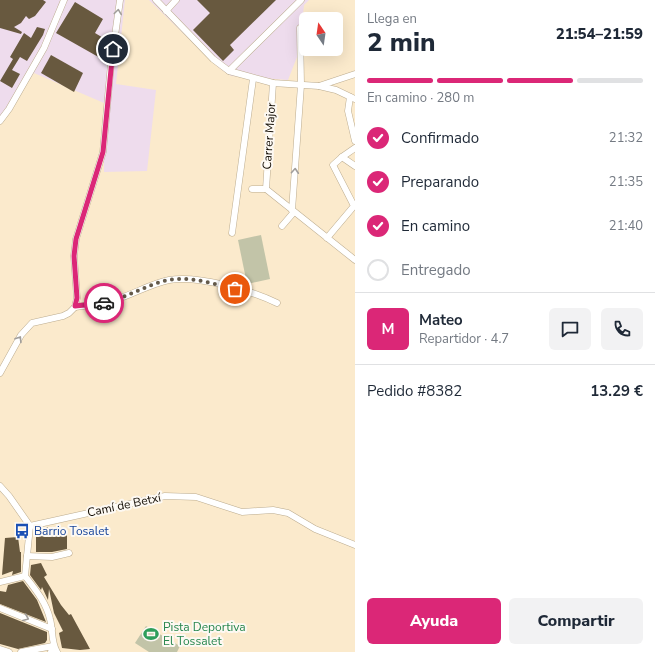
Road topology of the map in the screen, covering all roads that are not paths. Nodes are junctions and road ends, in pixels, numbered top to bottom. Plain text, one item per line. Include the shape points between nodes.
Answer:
1 (64, 0) edge
2 (120, 0) edge
3 (156, 0) edge
4 (176, 0) edge
5 (301, 0) edge
6 (166, 11) junction
7 (300, 56) edge
8 (229, 71) junction
9 (355, 74) edge
10 (253, 79) junction
11 (273, 83) junction
12 (301, 85) junction
13 (319, 86) junction
14 (352, 98) edge
15 (0, 121) edge
16 (355, 141) edge
17 (355, 148) edge
18 (342, 157) junction
19 (355, 166) edge
20 (252, 189) dead end
21 (266, 189) junction
22 (354, 206) edge
23 (293, 211) junction
24 (282, 226) dead end
25 (232, 233) dead end
26 (327, 238) junction
27 (355, 260) edge
28 (277, 302) dead end
29 (75, 306) junction
30 (0, 373) edge
31 (0, 486) edge
32 (0, 493) edge
33 (10, 496) junction
34 (30, 526) junction
35 (355, 545) edge
36 (69, 553) dead end
37 (27, 556) junction
38 (25, 576) junction
39 (0, 582) edge
40 (0, 608) edge
41 (52, 629) junction
42 (0, 649) edge
43 (52, 649) edge
44 (9, 652) edge
45 (21, 652) edge
46 (57, 652) edge

1 - 15 street via 44,48
29 -> 2 street via 76,239 103,152
3 - 6 street
4 - 6 street
5 - 8 street
6 - 8 street via 213,59
7 - 12 street
8 - 10 street
9 - 13 street
10 - 11 street
10 - 25 street
11 - 12 street
11 - 21 street, Carrer Major
12 - 13 street
23 -> 12 street
13 - 14 street
14 - 16 street via 348,111
17 - 18 street
18 - 19 street
18 - 22 street via 333,165
20 - 21 street
21 - 23 street
22 - 26 street
23 - 24 street
23 - 26 street
26 - 27 street
28 - 29 street via 249,292 195,280 178,279 159,283 111,302
30 -> 29 street via 21,335 32,323 63,316
31 - 33 street
32 - 33 street
33 - 34 street
34 - 35 street, Camí de Betxí via 165,496 196,497 242,512 273,510 288,513
34 - 37 street
36 - 37 street via 52,557
37 - 38 street
38 - 39 street
38 - 41 street via 44,604
40 -> 41 street
41 - 43 street
42 - 44 street
43 - 45 street
43 - 46 street

